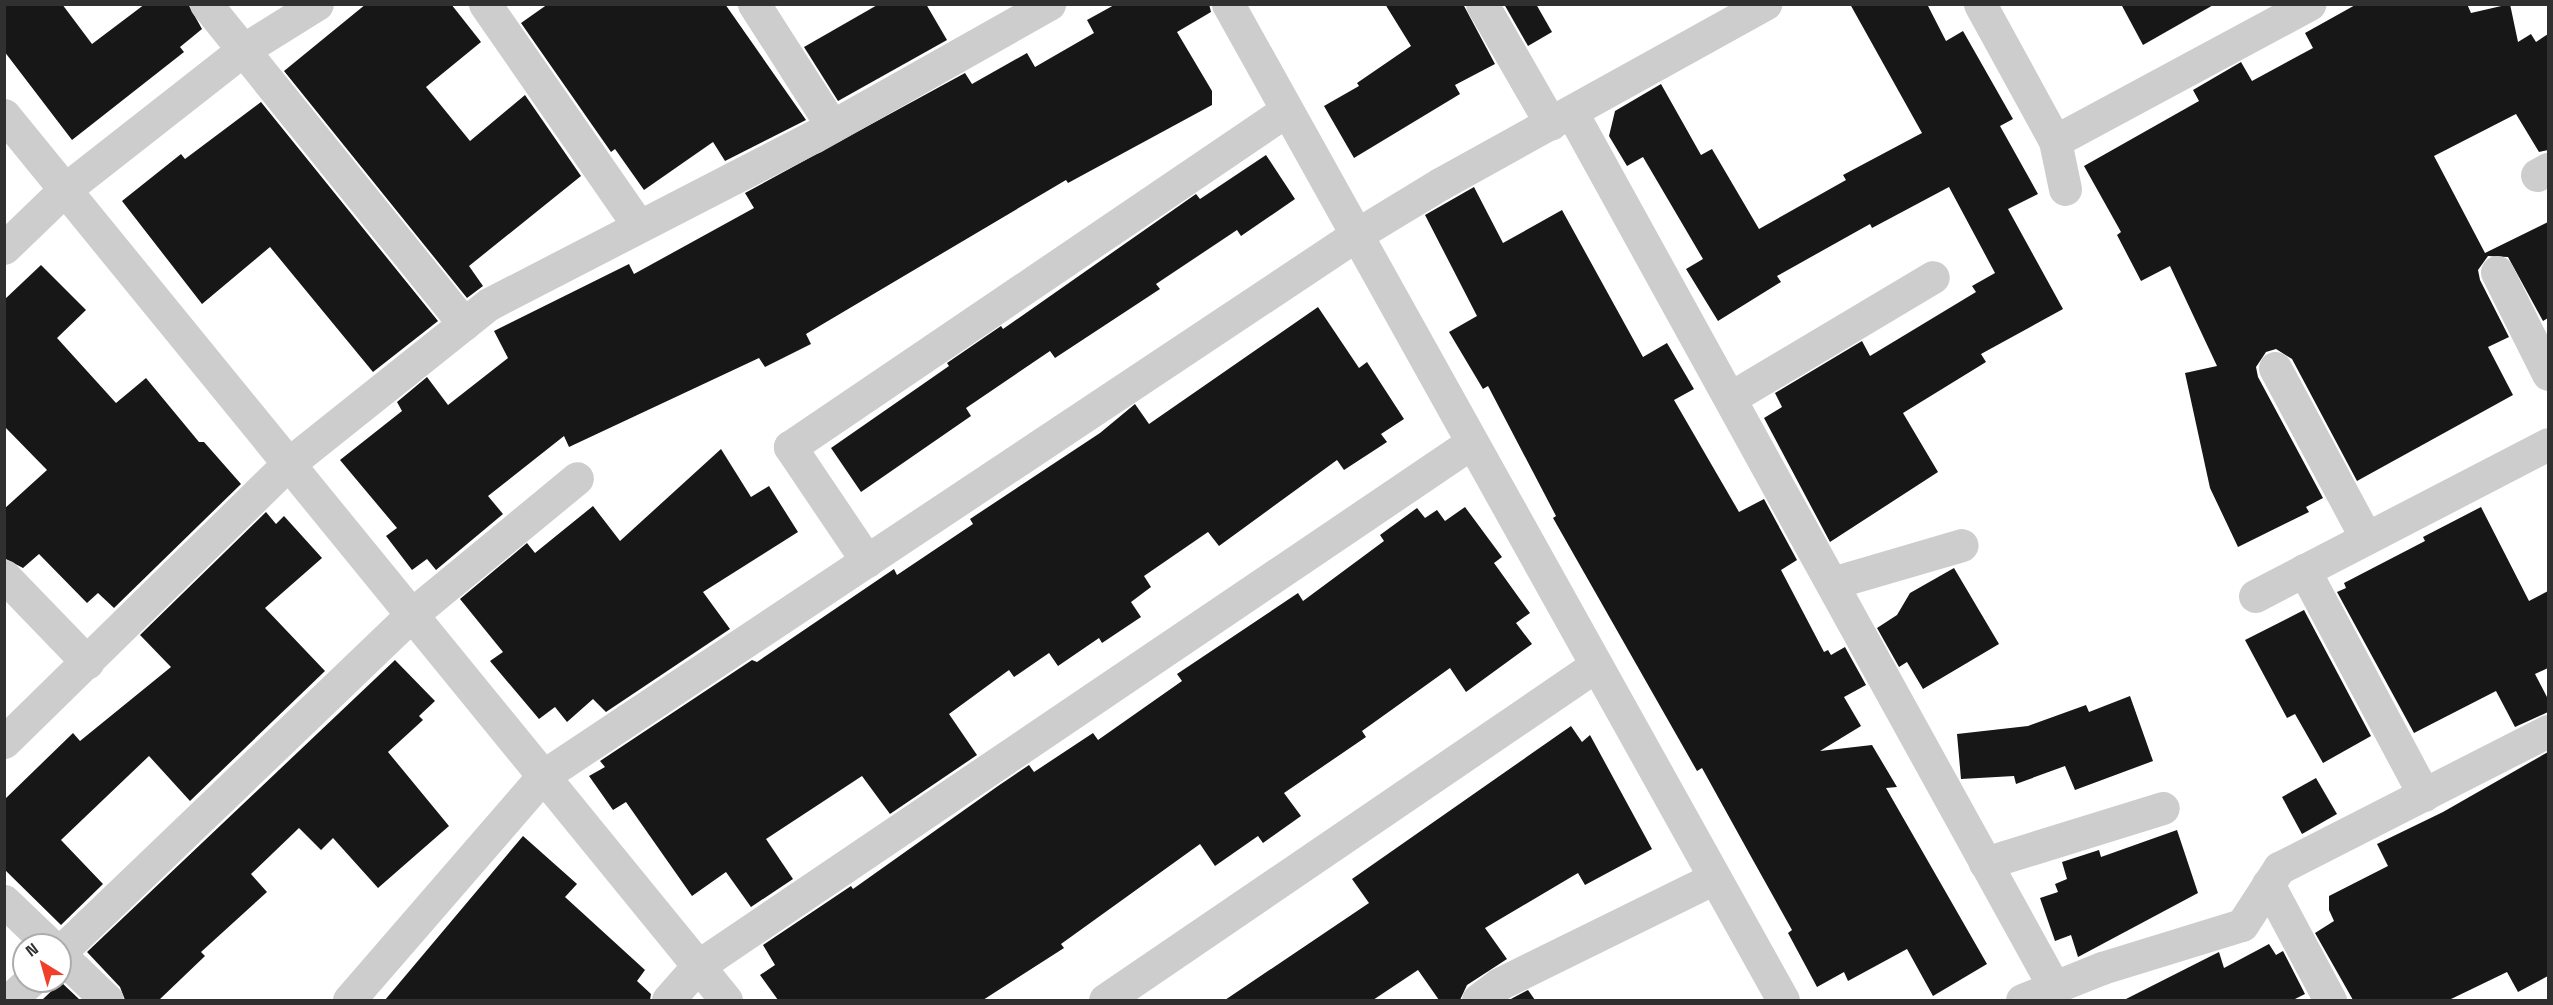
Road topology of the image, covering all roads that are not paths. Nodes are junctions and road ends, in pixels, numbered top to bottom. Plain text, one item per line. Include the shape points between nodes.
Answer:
1 (206, 4) edge
2 (317, 4) edge
3 (485, 4) edge
4 (754, 4) edge
5 (1049, 4) edge
6 (1228, 4) edge
7 (1482, 4) edge
8 (1980, 4) edge
9 (2309, 4) edge
10 (1764, 5) edge
11 (243, 50) junction
12 (1287, 110) junction
13 (4, 115) edge
14 (1561, 119) junction
15 (832, 126) junction
16 (2055, 141) junction
17 (2065, 189) dead end
18 (63, 190) junction
19 (639, 226) junction
20 (1356, 235) junction
21 (4, 248) edge
22 (2498, 272) dead end
23 (1933, 277) dead end
24 (464, 324) junction
25 (2275, 369) dead end
26 (2548, 374) edge
27 (1730, 398) junction
28 (1471, 443) junction
29 (2548, 444) edge
30 (287, 465) junction
31 (577, 478) dead end
32 (2366, 538) junction
33 (1962, 545) dead end
34 (867, 561) junction
35 (2304, 570) junction
36 (4, 576) edge
37 (1832, 583) junction
38 (2255, 596) dead end
39 (411, 615) junction
40 (87, 662) junction
41 (1595, 666) junction
42 (2548, 731) edge
43 (4, 742) edge
44 (543, 776) junction
45 (2424, 795) junction
46 (2163, 808) dead end
47 (1985, 863) junction
48 (1714, 878) junction
49 (2268, 884) junction
50 (4, 901) edge
51 (37, 933) edge
52 (72, 942) edge
53 (72, 966) edge
54 (698, 966) junction
55 (2054, 987) junction
56 (107, 1000) edge
57 (349, 1000) edge
58 (668, 1000) edge
59 (726, 1000) edge
60 (1105, 1000) edge
61 (1478, 1000) edge
62 (1783, 1000) edge
63 (2022, 1000) edge
64 (2331, 1000) edge

1 - 11 street
2 - 11 street
3 - 19 street
4 - 15 street
5 - 15 street
6 - 12 street
7 - 14 street
8 - 16 street
9 - 16 street
10 - 14 street
11 - 18 street
11 - 24 street
12 - 20 street
12 - 34 street via 790,447
13 - 18 street
14 - 20 street via 1440,184
14 - 27 street
15 - 19 street
16 - 17 street
18 - 21 street
18 - 30 street
19 - 24 street via 489,304
20 - 28 street
20 - 34 street
22 - 26 street
23 - 27 street
24 - 30 street
25 - 32 street
27 - 37 street
28 - 41 street
28 - 54 street
29 - 32 street
30 - 39 street
30 - 40 street
31 - 39 street
32 - 35 street
33 - 37 street
34 - 44 street
35 - 38 street
35 - 45 street
36 - 40 street
37 - 47 street
39 - 44 street
39 - 52 street
40 - 43 street
41 - 48 street
41 - 60 street
42 - 45 street
44 - 54 street
44 - 57 street
45 - 49 street via 2279,868
46 - 47 street
47 - 55 street
48 - 61 street via 1499,984
48 - 62 street
49 - 55 street via 2242,925 2102,968
49 - 64 street
50 - 51 street
53 - 56 street
54 - 58 street
54 - 59 street
55 - 63 street

